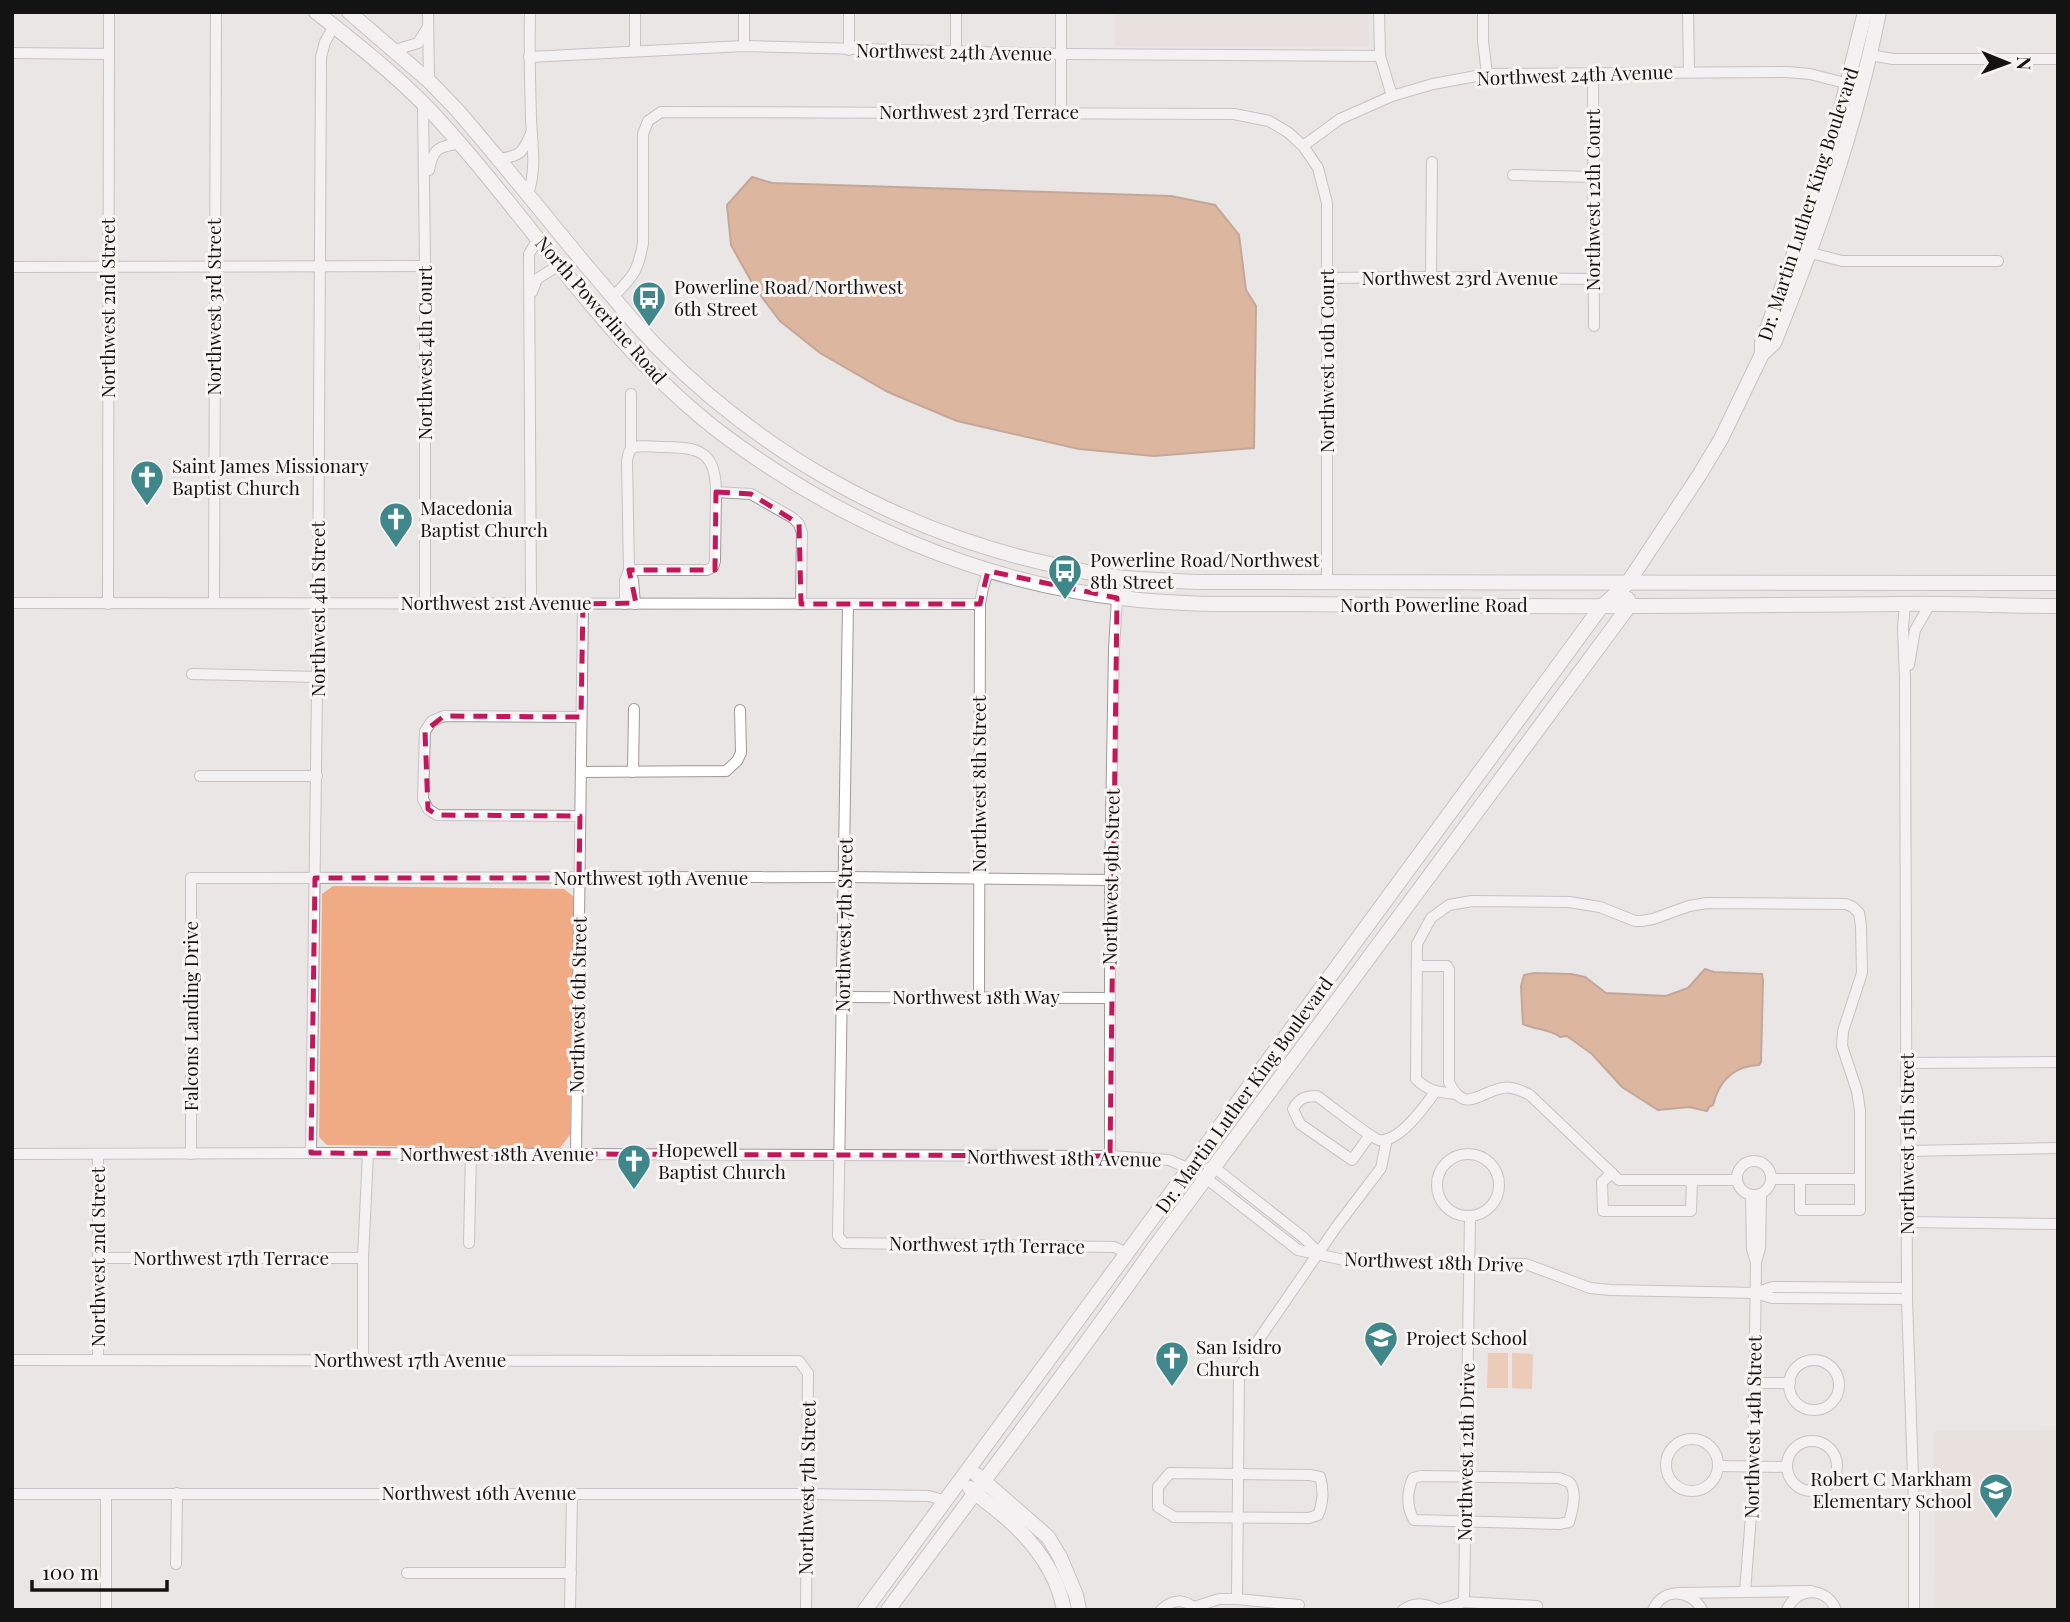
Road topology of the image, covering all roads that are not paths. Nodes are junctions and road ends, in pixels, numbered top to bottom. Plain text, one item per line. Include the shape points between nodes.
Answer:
1 (109, 12) edge
2 (216, 12) edge
3 (316, 12) edge
4 (349, 12) edge
5 (428, 12) edge
6 (530, 12) edge
7 (635, 12) edge
8 (744, 12) edge
9 (849, 12) edge
10 (956, 12) edge
11 (1061, 12) edge
12 (1379, 12) edge
13 (1483, 12) edge
14 (1688, 12) edge
15 (1865, 12) edge
16 (1872, 12) edge
17 (1879, 12) edge
18 (334, 26) junction
19 (428, 27) junction
20 (376, 33) junction
21 (744, 46) junction
22 (395, 50) junction
23 (635, 50) junction
24 (849, 50) junction
25 (956, 51) junction
26 (12, 53) edge
27 (109, 54) junction
28 (1061, 54) junction
29 (1870, 55) junction
30 (1380, 56) junction
31 (529, 57) junction
32 (2058, 59) edge
33 (1689, 72) junction
34 (1487, 74) junction
35 (1593, 74) junction
36 (429, 81) junction
37 (1855, 85) junction
38 (1392, 96) junction
39 (423, 104) junction
40 (1061, 112) junction
41 (532, 130) junction
42 (460, 143) junction
43 (1303, 146) junction
44 (499, 159) junction
45 (1432, 162) dead end
46 (1513, 175) dead end
47 (1594, 177) junction
48 (424, 183) junction
49 (493, 184) junction
50 (528, 194) junction
51 (538, 239) junction
52 (574, 250) junction
53 (1811, 253) junction
54 (1998, 261) dead end
55 (559, 265) junction
56 (214, 266) junction
57 (425, 266) junction
58 (12, 267) edge
59 (108, 267) junction
60 (319, 267) junction
61 (1431, 277) junction
62 (1327, 278) junction
63 (1594, 279) junction
64 (613, 297) junction
65 (530, 298) junction
66 (1594, 326) dead end
67 (1762, 354) junction
68 (631, 394) dead end
69 (773, 444) junction
70 (741, 447) junction
71 (631, 449) junction
72 (796, 461) junction
73 (765, 464) junction
74 (716, 492) junction
75 (997, 551) junction
76 (1023, 558) junction
77 (966, 563) junction
78 (629, 570) junction
79 (988, 571) junction
80 (1327, 582) junction
81 (1900, 583) junction
82 (1956, 583) junction
83 (2058, 583) edge
84 (1627, 584) junction
85 (1118, 598) junction
86 (214, 602) junction
87 (12, 603) edge
88 (318, 603) junction
89 (425, 603) junction
90 (108, 604) junction
91 (531, 604) junction
92 (583, 604) junction
93 (630, 604) junction
94 (801, 604) junction
95 (848, 604) junction
96 (981, 604) junction
97 (1279, 604) junction
98 (1868, 604) junction
99 (1905, 604) junction
100 (1930, 604) junction
101 (1629, 606) junction
102 (2058, 606) edge
103 (1601, 607) junction
104 (192, 674) dead end
105 (318, 677) junction
106 (1905, 678) junction
107 (634, 709) dead end
108 (740, 710) dead end
109 (581, 717) junction
110 (580, 772) junction
111 (633, 772) junction
112 (200, 776) dead end
113 (317, 776) junction
114 (580, 816) junction
115 (845, 877) junction
116 (191, 878) joint
117 (315, 878) junction
118 (579, 878) junction
119 (979, 878) junction
120 (1111, 880) junction
121 (1417, 966) junction
122 (843, 996) junction
123 (979, 997) junction
124 (1110, 998) junction
125 (2058, 1062) edge
126 (1908, 1063) junction
127 (1435, 1092) junction
128 (1455, 1094) junction
129 (1370, 1135) junction
130 (1387, 1139) junction
131 (2058, 1148) edge
132 (1907, 1151) junction
133 (312, 1153) junction
134 (368, 1153) junction
135 (471, 1153) junction
136 (12, 1154) edge
137 (98, 1154) junction
138 (191, 1154) junction
139 (576, 1154) junction
140 (840, 1155) junction
141 (1110, 1156) junction
142 (1190, 1169) junction
143 (1211, 1173) junction
144 (1612, 1173) junction
145 (1771, 1179) junction
146 (1800, 1179) junction
147 (1860, 1179) junction
148 (1692, 1180) junction
149 (1737, 1180) junction
150 (1756, 1195) junction
151 (1470, 1217) junction
152 (1908, 1222) junction
153 (2058, 1224) edge
154 (469, 1243) dead end
155 (844, 1243) joint
156 (1128, 1253) junction
157 (1319, 1253) junction
158 (98, 1258) junction
159 (363, 1258) junction
160 (1470, 1263) junction
161 (1755, 1293) junction
162 (1907, 1294) junction
163 (12, 1360) edge
164 (98, 1360) junction
165 (363, 1360) junction
166 (805, 1367) joint
167 (1754, 1383) junction
168 (1790, 1383) junction
169 (1718, 1466) junction
170 (1753, 1467) junction
171 (1787, 1467) junction
172 (1238, 1473) junction
173 (965, 1475) junction
174 (1466, 1476) junction
175 (984, 1480) junction
176 (177, 1493) junction
177 (572, 1493) junction
178 (974, 1493) junction
179 (12, 1494) edge
180 (106, 1494) junction
181 (808, 1494) junction
182 (946, 1501) junction
183 (1239, 1518) junction
184 (952, 1523) junction
185 (1465, 1523) junction
186 (176, 1564) dead end
187 (408, 1573) dead end
188 (571, 1573) junction
189 (1811, 1591) junction
190 (1745, 1592) junction
191 (1678, 1593) junction
192 (1237, 1599) junction
193 (1464, 1602) junction
194 (1537, 1606) junction
195 (1195, 1608) edge
196 (1303, 1608) edge
197 (106, 1610) edge
198 (570, 1610) edge
199 (806, 1610) edge
200 (865, 1610) edge
201 (888, 1610) edge
202 (1063, 1610) edge
203 (1079, 1610) edge
204 (1161, 1610) edge
205 (1280, 1610) edge
206 (1403, 1610) edge
207 (1438, 1610) edge
208 (1524, 1610) edge
209 (1550, 1610) edge
210 (1653, 1610) edge
211 (1702, 1610) edge
212 (1787, 1610) edge
213 (1836, 1610) edge
214 (1914, 1610) edge

1 - 27 street, Northwest 2nd Street
2 - 56 street, Northwest 3rd Street
3 - 18 main road, North Powerline Road
4 - 20 main road, North Powerline Road
5 - 19 street
6 - 31 street
7 - 23 street
8 - 21 street
9 - 24 street
10 - 25 street
11 - 28 street
12 - 30 street
13 - 34 street
14 - 33 street
15 - 37 main road, Dr. Martin Luther King Boulevard
16 - 29 main road
17 - 29 main road, Dr. Martin Luther King Boulevard
18 - 20 main road
18 - 39 main road, North Powerline Road
18 - 60 street, Northwest 4th Street via 321,57
19 - 22 street via 418,43
19 - 36 street
20 - 22 main road, North Powerline Road
21 - 23 street, Northwest 24th Avenue
21 - 24 street, Northwest 24th Avenue
22 - 36 main road, North Powerline Road
23 - 31 street, Northwest 24th Avenue
24 - 25 street, Northwest 24th Avenue
25 - 28 street, Northwest 24th Avenue
26 - 27 street
27 - 59 street, Northwest 2nd Street
28 - 30 street, Northwest 24th Avenue
28 - 40 street
29 - 32 street via 1893,60
29 - 37 main road, Dr. Martin Luther King Boulevard
30 - 38 street
31 - 41 street
33 - 35 street, Northwest 24th Avenue
33 - 37 street, Northwest 24th Avenue via 1787,72
34 - 35 street, Northwest 24th Avenue
34 - 38 street, Northwest 24th Avenue
35 - 47 street, Northwest 12th Court
36 - 44 main road, North Powerline Road
37 - 53 main road, Dr. Martin Luther King Boulevard via 1838,171
37 - 67 main road, Dr. Martin Luther King Boulevard via 1762,342
38 - 43 street, Northwest 24th Avenue via 1340,119
39 - 42 main road, North Powerline Road
39 - 48 street, Northwest 4th Court
40 - 43 street, Northwest 23rd Terrace via 1234,114 1269,121
40 - 64 street, Northwest 23rd Terrace via 661,112 648,121 643,134 640,259 635,274
41 - 44 street via 524,149
41 - 50 street via 533,182
42 - 48 street via 436,150
42 - 49 main road, North Powerline Road
43 - 62 street, Northwest 10th Court via 1318,168 1327,204
44 - 50 main road, North Powerline Road
45 - 61 street
46 - 47 street
47 - 63 street, Northwest 12th Court
48 - 57 street, Northwest 4th Court
49 - 50 main road
49 - 51 main road, North Powerline Road
50 - 52 main road, North Powerline Road
51 - 52 main road
51 - 55 main road, North Powerline Road
51 - 65 street via 529,254
52 - 64 main road, North Powerline Road
53 - 54 street via 1842,261
53 - 67 main road, Dr. Martin Luther King Boulevard via 1774,343
55 - 65 street via 537,279
55 - 70 main road, North Powerline Road via 640,359
56 - 59 street
56 - 60 street
56 - 86 street, Northwest 3rd Street
57 - 60 street
57 - 89 street, Northwest 4th Court
58 - 59 street
59 - 90 street, Northwest 2nd Street
60 - 88 street, Northwest 4th Street
61 - 62 street, Northwest 23rd Avenue
61 - 63 street, Northwest 23rd Avenue
62 - 80 street, Northwest 10th Court
63 - 66 street, Northwest 12th Court
64 - 69 main road, North Powerline Road via 702,391
65 - 91 street
67 - 84 main road, Dr. Martin Luther King Boulevard via 1721,439
68 - 71 street
69 - 70 main road via 759,449
69 - 72 main road, North Powerline Road
70 - 73 main road, North Powerline Road
71 - 74 street via 694,449 713,466
71 - 78 street via 627,461
72 - 73 main road
72 - 75 main road, North Powerline Road via 907,520
73 - 77 main road, North Powerline Road via 847,514
74 - 78 street via 713,567
74 - 94 street via 751,494 799,524
75 - 76 main road, North Powerline Road
75 - 77 main road
76 - 79 main road via 1000,561
76 - 80 main road, North Powerline Road via 1123,578
77 - 79 main road, North Powerline Road
78 - 93 street via 625,581
79 - 85 main road, North Powerline Road
79 - 96 street, Northwest 8th Street
80 - 84 main road, North Powerline Road
80 - 97 main road
81 - 82 main road, North Powerline Road
81 - 84 main road, North Powerline Road
81 - 98 main road via 1895,592
82 - 83 main road, North Powerline Road
82 - 99 main road via 1920,593
84 - 101 main road
84 - 103 main road, Dr. Martin Luther King Boulevard
85 - 97 main road, North Powerline Road
85 - 120 street, Northwest 9th Street
86 - 88 street, Northwest 21st Avenue
86 - 90 street, Northwest 21st Avenue
87 - 90 street, Northwest 21st Avenue
88 - 89 street, Northwest 21st Avenue
88 - 105 street, Northwest 4th Street
89 - 91 street, Northwest 21st Avenue
91 - 92 street, Northwest 21st Avenue
92 - 93 street, Northwest 21st Avenue
92 - 109 street, Northwest 6th Street
93 - 94 street, Northwest 21st Avenue
94 - 95 street, Northwest 21st Avenue
95 - 96 street, Northwest 21st Avenue
95 - 115 street, Northwest 7th Street
96 - 119 street, Northwest 8th Street
97 - 103 main road, North Powerline Road
98 - 99 main road, North Powerline Road
98 - 101 main road, North Powerline Road
99 - 100 main road, North Powerline Road
99 - 106 street, Northwest 15th Street
100 - 102 main road, North Powerline Road
100 - 106 street, Northwest 15th Street via 1915,629
101 - 103 main road, North Powerline Road
101 - 143 main road, Dr. Martin Luther King Boulevard
103 - 142 main road, Dr. Martin Luther King Boulevard
104 - 105 street
105 - 113 street, Northwest 4th Street
106 - 126 street, Northwest 15th Street
107 - 111 street
108 - 111 street via 741,753 726,771
109 - 110 street, Northwest 6th Street
109 - 114 street via 444,716 432,721 425,730 423,799 437,815
110 - 111 street
110 - 114 street, Northwest 6th Street
112 - 113 street
113 - 117 street, Northwest 4th Street
114 - 118 street, Northwest 6th Street
115 - 118 street, Northwest 19th Avenue
115 - 119 street, Northwest 19th Avenue
115 - 122 street, Northwest 7th Street
116 - 117 street, Northwest 19th Avenue
116 - 138 street, Falcons Landing Drive
117 - 118 street, Northwest 19th Avenue
117 - 133 street, Northwest 4th Street
118 - 139 street, Northwest 6th Street
119 - 120 street, Northwest 19th Avenue
119 - 123 street, Northwest 8th Street
120 - 124 street, Northwest 9th Street
121 - 127 street via 1416,1079
121 - 128 street via 1447,966 1449,970 1449,1082
121 - 147 street via 1417,944 1431,918 1450,905 1472,901 1580,903 1635,921 1707,903 1853,907 1861,926 1862,973 1842,1046 1860,1111
122 - 123 street, Northwest 18th Way
122 - 140 street, Northwest 7th Street
123 - 124 street, Northwest 18th Way
124 - 141 street, Northwest 9th Street
125 - 126 street
126 - 132 street, Northwest 15th Street
127 - 128 street
127 - 130 street via 1417,1116
128 - 144 street via 1467,1100 1502,1088 1524,1091
129 - 129 street via 1352,1160 1300,1124 1293,1109 1302,1098 1317,1096
129 - 130 street
130 - 157 street via 1381,1168
131 - 132 street
132 - 152 street, Northwest 15th Street
133 - 134 street, Northwest 18th Avenue
133 - 138 street, Northwest 18th Avenue
134 - 135 street, Northwest 18th Avenue
134 - 159 street
135 - 139 street, Northwest 18th Avenue
135 - 154 street
136 - 137 street, Northwest 18th Avenue
137 - 138 street, Northwest 18th Avenue
137 - 158 street, Northwest 2nd Street
139 - 140 street, Northwest 18th Avenue
140 - 141 street, Northwest 18th Avenue
140 - 155 street, Northwest 7th Street via 838,1236
141 - 142 street, Northwest 18th Avenue via 1169,1160
142 - 143 street, Northwest 18th Drive
142 - 156 main road, Dr. Martin Luther King Boulevard
143 - 157 street, Northwest 18th Drive
143 - 175 main road, Dr. Martin Luther King Boulevard
144 - 148 street via 1619,1180
144 - 148 street via 1602,1182 1603,1211 1691,1211
145 - 146 street
145 - 149 street via 1765,1164 1753,1161 1742,1166
145 - 150 street via 1770,1187
146 - 147 street
146 - 147 street via 1800,1210 1860,1210
148 - 149 street
149 - 150 street via 1742,1191
150 - 161 street, Northwest 14th Street via 1760,1248
151 - 151 street via 1494,1203 1500,1184 1486,1159 1466,1154 1447,1163 1437,1182 1449,1211
151 - 160 street, Northwest 12th Drive
152 - 153 street
152 - 162 street, Northwest 15th Street
155 - 156 street, Northwest 17th Terrace via 1114,1247
156 - 173 main road, Dr. Martin Luther King Boulevard
157 - 160 street, Northwest 18th Drive via 1353,1262
157 - 172 street via 1239,1367
158 - 159 street, Northwest 17th Terrace
158 - 164 street, Northwest 2nd Street
159 - 165 street
160 - 161 street, Northwest 18th Drive via 1526,1264 1590,1288
160 - 174 street, Northwest 12th Drive
161 - 162 street via 1773,1287
161 - 167 street, Northwest 14th Street
162 - 214 street, Northwest 15th Street
163 - 164 street, Northwest 17th Avenue
164 - 165 street, Northwest 17th Avenue
165 - 166 street, Northwest 17th Avenue via 791,1360
166 - 181 street, Northwest 7th Street via 809,1383
167 - 168 street
167 - 170 street, Northwest 14th Street
168 - 168 street via 1792,1397 1805,1409 1830,1404 1839,1389 1836,1373 1815,1360 1799,1365
169 - 169 street via 1709,1445 1692,1438 1675,1445 1666,1460 1675,1485 1691,1491 1708,1486
169 - 170 street
170 - 171 street
170 - 190 street, Northwest 14th Street
171 - 171 street via 1796,1486 1813,1492 1829,1485 1837,1469 1832,1452 1812,1441 1796,1447
172 - 183 street
172 - 183 street via 1170,1473 1158,1487 1158,1507 1174,1517
172 - 183 street via 1310,1475 1320,1477 1322,1486 1318,1515
173 - 175 main road
173 - 178 main road
173 - 182 main road, Dr. Martin Luther King Boulevard
174 - 185 street, Northwest 12th Drive
174 - 185 street via 1422,1476 1413,1478 1409,1488 1409,1512 1414,1520
174 - 185 street via 1569,1481 1573,1511 1569,1522 1559,1524
175 - 178 main road, Dr. Martin Luther King Boulevard
175 - 203 main road via 1048,1536
176 - 177 street, Northwest 16th Avenue
176 - 180 street, Northwest 16th Avenue
176 - 186 street
177 - 181 street, Northwest 16th Avenue
177 - 188 street
178 - 184 main road, Dr. Martin Luther King Boulevard
178 - 202 main road via 1021,1532 1047,1565
179 - 180 street, Northwest 16th Avenue
180 - 197 street
181 - 182 street, Northwest 16th Avenue via 929,1496
181 - 199 street, Northwest 7th Street
182 - 184 main road
182 - 200 main road, Dr. Martin Luther King Boulevard
183 - 192 street
184 - 201 main road, Dr. Martin Luther King Boulevard
185 - 193 street, Northwest 12th Drive
187 - 188 street
188 - 198 street
189 - 190 street
189 - 212 street via 1795,1598
189 - 213 street via 1828,1598
190 - 191 street
191 - 210 street via 1661,1599
191 - 211 street via 1695,1600
192 - 195 street via 1219,1599
192 - 196 street
193 - 194 street
193 - 207 street
194 - 208 street
194 - 209 street
195 - 204 street via 1173,1601
196 - 205 street via 1291,1605
206 - 207 street via 1421,1603

